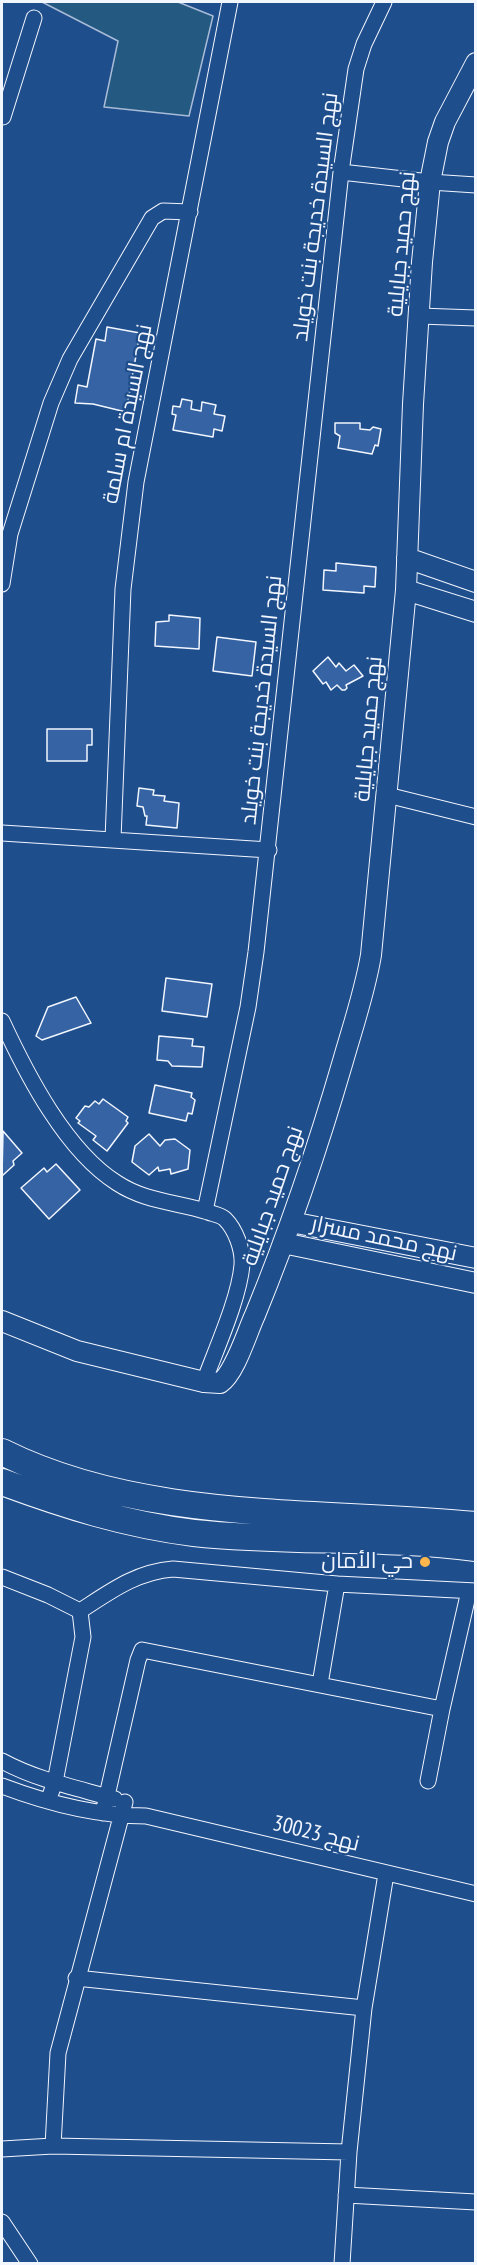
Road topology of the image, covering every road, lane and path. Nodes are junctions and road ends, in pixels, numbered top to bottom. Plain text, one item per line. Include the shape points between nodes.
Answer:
1 (230, 2) edge
2 (384, 2) edge
3 (34, 18) dead end
4 (476, 63) edge
5 (2, 116) edge
6 (341, 172) junction
7 (430, 182) junction
8 (476, 185) edge
9 (190, 212) junction
10 (419, 316) junction
11 (476, 318) edge
12 (407, 558) junction
13 (476, 582) edge
14 (2, 584) edge
15 (406, 590) junction
16 (476, 612) edge
17 (387, 795) junction
18 (476, 817) edge
19 (2, 833) edge
20 (113, 839) junction
21 (269, 850) junction
22 (2, 1021) edge
23 (205, 1211) junction
24 (291, 1222) junction
25 (283, 1243) junction
26 (476, 1258) edge
27 (476, 1283) edge
28 (2, 1322) edge
29 (213, 1382) junction
30 (2, 1452) edge
31 (2, 1482) edge
32 (476, 1525) edge
33 (476, 1548) edge
34 (2, 1577) edge
35 (337, 1584) junction
36 (472, 1591) edge
37 (80, 1611) junction
38 (320, 1684) junction
39 (442, 1708) junction
40 (2, 1761) edge
41 (428, 1781) dead end
42 (55, 1782) junction
43 (2, 1785) edge
44 (106, 1796) junction
45 (48, 1801) junction
46 (123, 1809) junction
47 (103, 1813) junction
48 (386, 1874) junction
49 (476, 1894) edge
50 (76, 1978) junction
51 (364, 2008) junction
52 (53, 2146) junction
53 (2, 2149) edge
54 (349, 2152) junction
55 (346, 2195) junction
56 (476, 2202) edge
57 (2, 2222) edge
58 (30, 2264) edge
59 (342, 2264) edge

1 - 9 street, نهج السيدة ام سلمة
2 - 6 street, نهج السيدة خديجة بنت خويلد via 356,69
3 - 5 street
4 - 7 street, نهج حميد جبايلية via 445,122
6 - 7 street
6 - 21 street, نهج السيدة خديجة بنت خويلد
7 - 8 street
7 - 10 street, نهج حميد جبايلية
9 - 14 street via 164,212 152,218 70,360 51,403 20,497
9 - 20 street, نهج السيدة ام سلمة via 127,543
10 - 11 street
10 - 12 street, نهج حميد جبايلية
12 - 13 street
12 - 15 street, نهج حميد جبايلية
15 - 16 street
15 - 17 street, نهج حميد جبايلية
17 - 18 street
17 - 24 street, نهج حميد جبايلية via 368,974
19 - 20 street
20 - 21 street
21 - 23 street, نهج السيدة خديجة بنت خويلد via 248,1007
22 - 23 street via 54,1116 101,1172 145,1198
23 - 29 street via 224,1218 235,1234 242,1264
24 - 25 street, نهج حميد جبايلية
24 - 26 street, نهج محمد مسرار
25 - 27 street, نهج محمد مسرار
25 - 29 street, نهج حميد جبايلية via 228,1374
28 - 29 street via 77,1351
30 - 32 highway via 71,1479 194,1506
31 - 33 highway via 76,1508 194,1533
34 - 37 street
35 - 36 street
35 - 37 street via 173,1569 153,1571 115,1588
35 - 38 street
36 - 39 street
37 - 42 street via 83,1637
38 - 39 street
38 - 44 street via 142,1650
39 - 41 street
40 - 42 street, نهج 30023
42 - 44 street, نهج 30023
42 - 45 street
43 - 45 street, نهج 30023
44 - 46 street, نهج 30023
44 - 47 street
45 - 47 street, نهج 30023
46 - 47 street, نهج 30023
46 - 48 street, نهج 30023
46 - 50 street
48 - 49 street, نهج 30023
48 - 51 street
50 - 51 street
50 - 52 street via 58,2053
51 - 54 street
52 - 53 street
52 - 54 street
54 - 55 street
55 - 56 street
55 - 59 street
57 - 58 street

